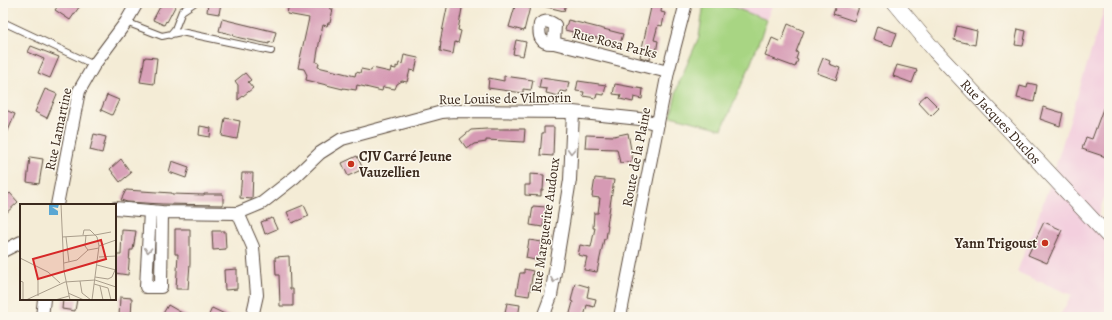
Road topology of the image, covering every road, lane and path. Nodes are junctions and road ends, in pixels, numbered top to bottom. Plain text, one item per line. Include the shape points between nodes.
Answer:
1 (137, 3) edge
2 (194, 3) edge
3 (686, 3) edge
4 (895, 3) edge
5 (3, 22) edge
6 (126, 22) junction
7 (170, 35) junction
8 (554, 43) dead end
9 (271, 51) dead end
10 (94, 65) junction
11 (668, 72) junction
12 (573, 112) junction
13 (658, 124) junction
14 (60, 204) edge
15 (116, 208) edge
16 (156, 211) junction
17 (238, 213) junction
18 (1109, 237) edge
19 (20, 242) edge
20 (3, 251) edge
21 (44, 300) edge
22 (42, 317) edge
23 (252, 317) edge
24 (543, 317) edge
25 (620, 317) edge

1 - 6 street, Rue Lamartine
2 - 7 lane via 182,11
3 - 11 street, Route de la Plaine
4 - 18 street, Rue Jacques Duclos via 935,51
5 - 10 lane
6 - 7 lane via 162,36
6 - 10 street, Rue Lamartine
7 - 9 lane via 181,32
8 - 11 street, Rue Rosa Parks
10 - 14 street, Rue Lamartine via 79,91
11 - 13 street, Route de la Plaine
12 - 13 street, Rue Louise de Vilmorin via 640,119
12 - 17 street, Rue Louise de Vilmorin via 442,112 342,140 320,153 262,203
12 -> 24 street, Rue Marguerite Audoux via 570,180 551,296
13 - 25 street, Route de la Plaine
15 - 16 street, Rue Louise de Vilmorin
16 -> 16 street via 146,287 161,287
16 - 17 street, Rue Louise de Vilmorin
17 - 23 street via 254,247 257,296
19 - 20 street
21 - 22 street

